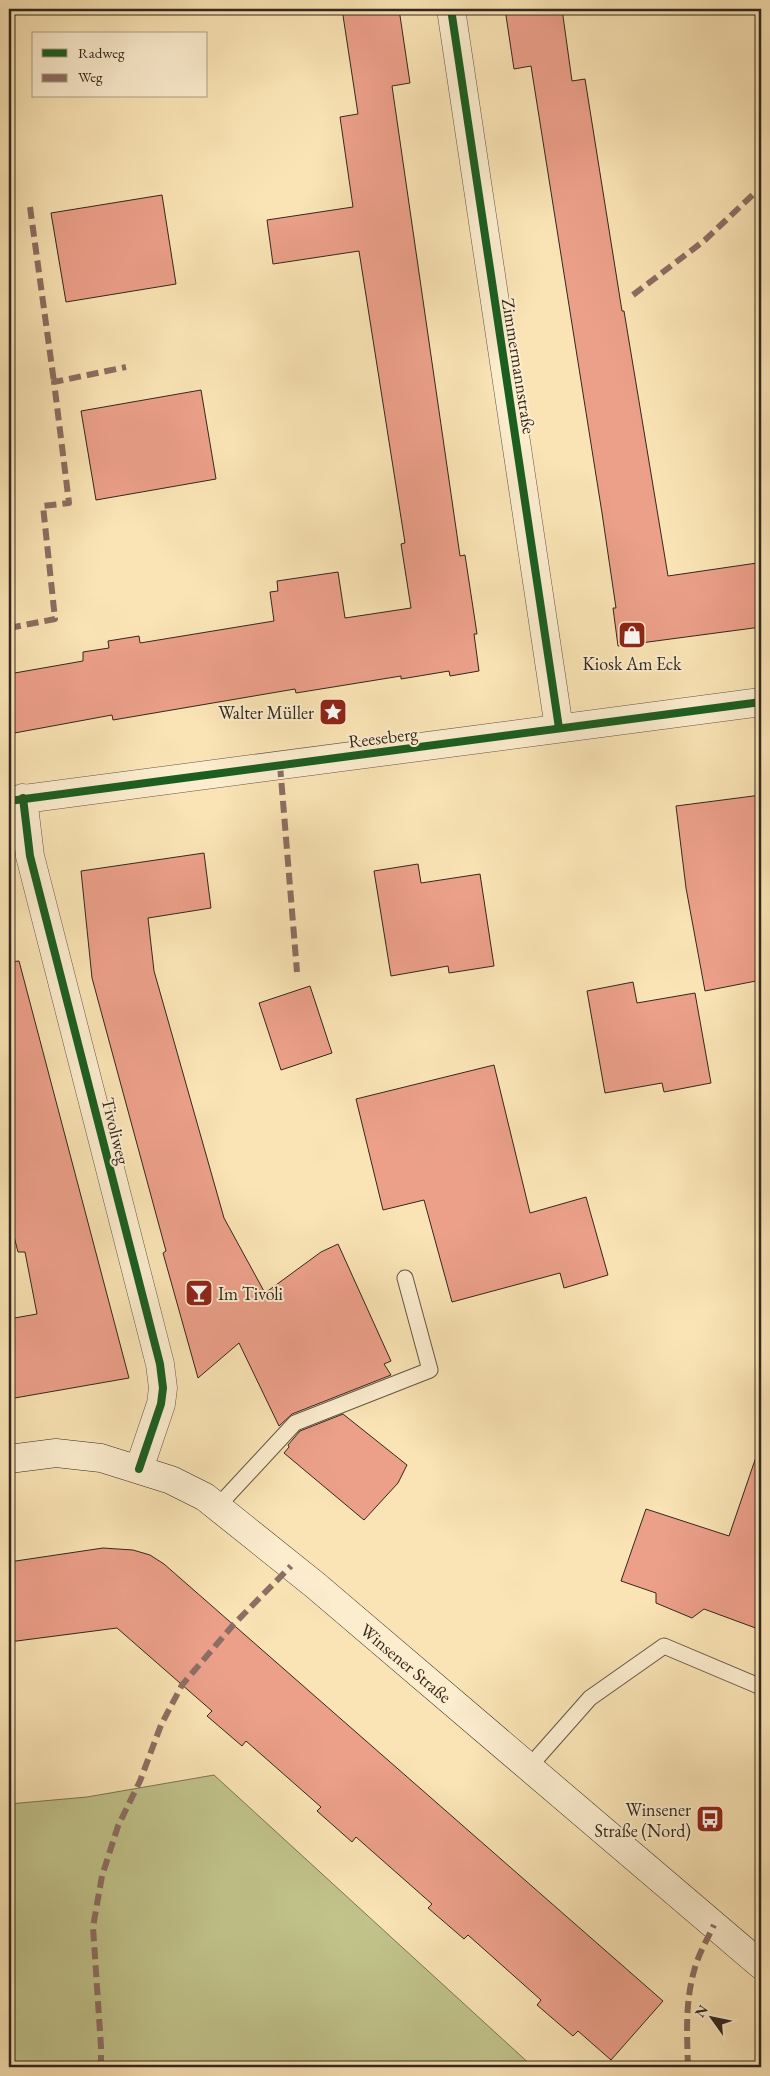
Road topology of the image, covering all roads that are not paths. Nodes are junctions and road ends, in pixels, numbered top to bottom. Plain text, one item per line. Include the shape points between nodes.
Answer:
1 (451, 9) edge
2 (761, 702) edge
3 (559, 728) junction
4 (16, 799) edge
5 (405, 1278) dead end
6 (9, 1459) edge
7 (139, 1469) junction
8 (218, 1506) junction
9 (761, 1687) edge
10 (529, 1767) junction
11 (761, 1965) edge

1 - 3 street, Zimmermannstraße
2 - 3 street, Reeseberg
3 - 4 street, Reeseberg
4 - 7 street, Tivoliweg via 160,1364 161,1404
5 - 8 lane via 430,1370 296,1423
6 - 7 street, Winsener Straße via 76,1454
7 - 8 street, Winsener Straße via 171,1480
8 - 10 street, Winsener Straße
9 - 10 lane via 664,1646 590,1698
10 - 11 street, Winsener Straße

